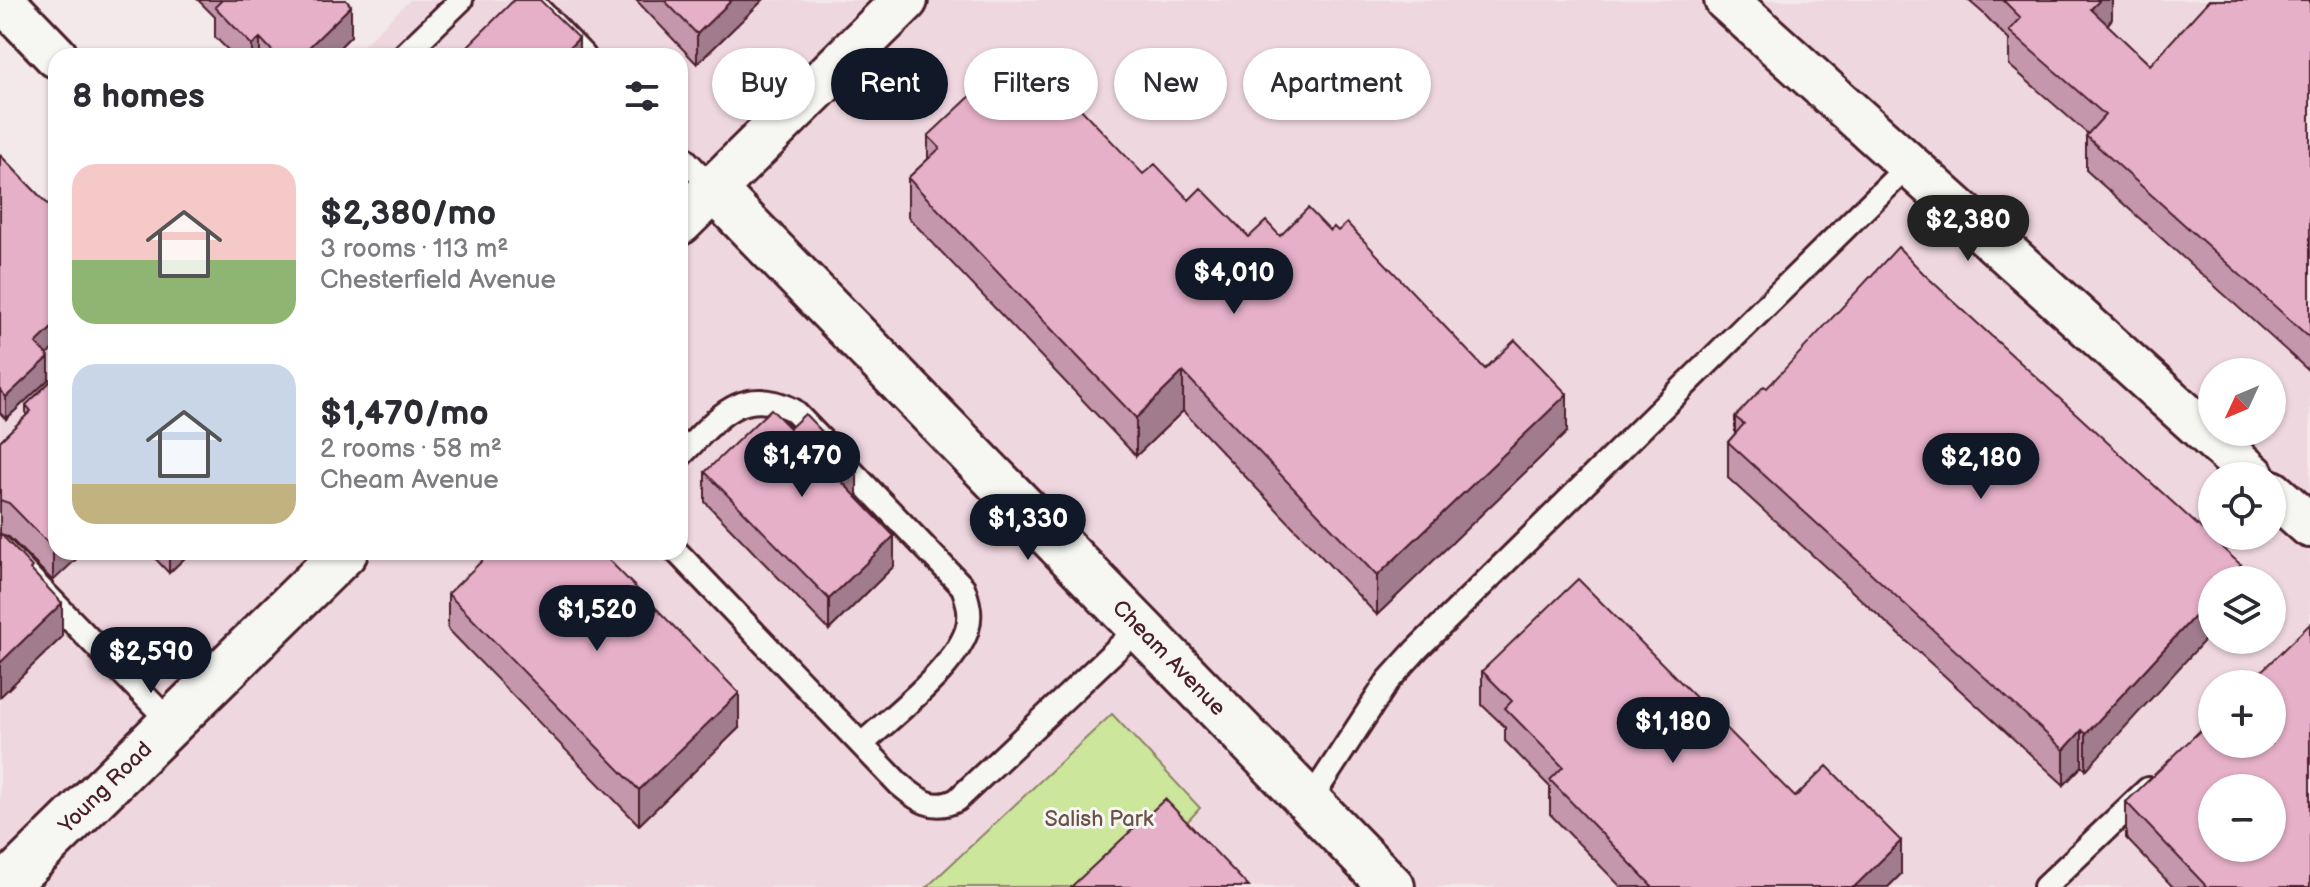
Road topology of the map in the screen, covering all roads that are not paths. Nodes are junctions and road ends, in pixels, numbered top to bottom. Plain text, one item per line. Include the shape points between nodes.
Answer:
1 (2, 0) edge
2 (461, 0) edge
3 (530, 0) edge
4 (905, 0) edge
5 (1726, 0) edge
6 (48, 48) edge
7 (411, 48) edge
8 (576, 48) edge
9 (688, 162) edge
10 (1909, 165) junction
11 (713, 189) junction
12 (688, 214) edge
13 (688, 448) edge
14 (2238, 462) edge
15 (2286, 505) edge
16 (2310, 526) edge
17 (0, 547) edge
18 (337, 560) edge
19 (685, 560) edge
20 (1139, 628) junction
21 (171, 723) junction
22 (862, 744) junction
23 (2168, 769) edge
24 (1309, 802) junction
25 (4, 887) edge
26 (1392, 887) edge
27 (2045, 887) edge

1 - 6 street
2 - 7 lane
3 - 8 lane
4 - 11 street
5 - 10 street
9 - 11 lane
10 - 14 street
10 - 24 lane via 1417,649 1388,681
11 - 12 street
11 - 20 street, Cheam Avenue
13 - 22 lane via 740,403 756,399 793,410 963,587 968,627 959,649
15 - 16 street
17 - 21 lane
18 - 21 street, Young Road
19 - 22 lane
20 - 22 lane via 946,805 929,805 914,797
20 - 24 street, Cheam Avenue
21 - 25 street, Young Road
23 - 27 lane
24 - 26 street, Cheam Avenue

